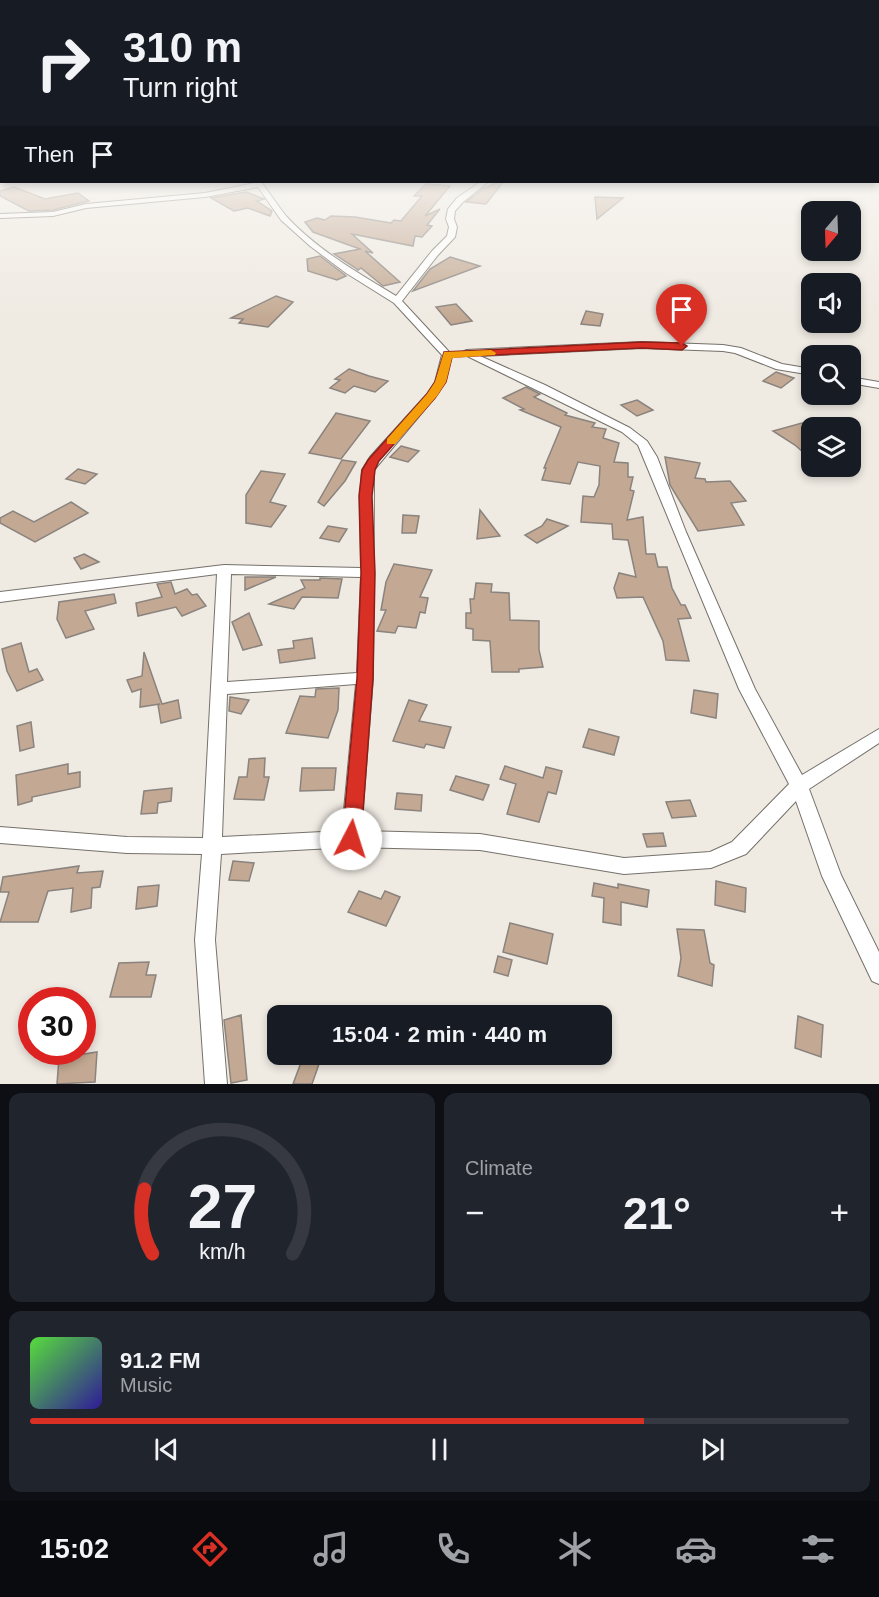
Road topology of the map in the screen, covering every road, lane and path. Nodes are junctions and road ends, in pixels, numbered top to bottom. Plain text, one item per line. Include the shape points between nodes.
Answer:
1 (284, 218) edge
2 (450, 218) edge
3 (397, 301) junction
4 (466, 353) junction
5 (447, 355) junction
6 (801, 370) edge
7 (861, 382) edge
8 (879, 385) edge
9 (224, 568) junction
10 (368, 573) junction
11 (0, 597) edge
12 (365, 678) junction
13 (218, 689) junction
14 (879, 735) edge
15 (799, 786) junction
16 (0, 835) edge
17 (351, 839) junction
18 (212, 846) junction
19 (879, 974) edge
20 (216, 1084) edge

1 - 3 street via 313,244
2 - 3 street via 451,237
3 - 5 street
4 - 5 street
4 - 6 street via 642,345 723,348
4 - 15 street via 626,430 642,443 747,689
5 - 10 street via 440,382 431,396 368,470
7 - 8 street
9 - 10 street
9 - 11 street
9 - 13 street
10 - 12 street
12 - 13 street
12 - 17 street
13 - 18 street
14 - 15 street
15 - 17 street via 739,848 711,860 624,866 480,842
15 - 19 street via 832,876
16 - 18 street via 127,845
17 - 18 street
18 - 20 street via 205,940

